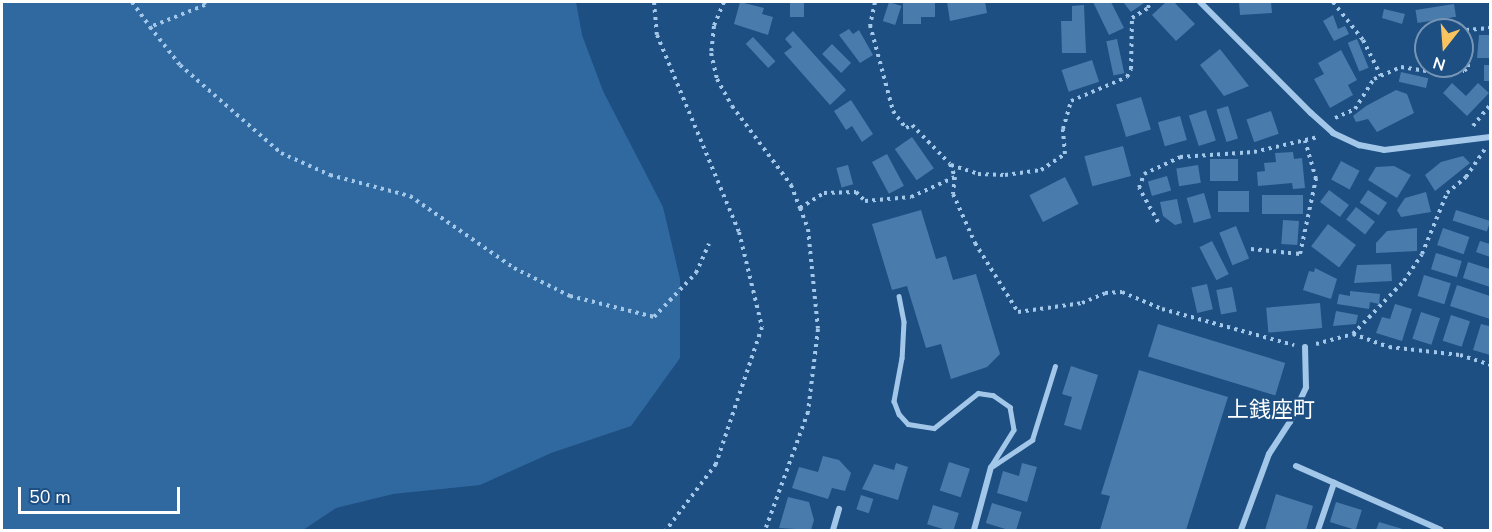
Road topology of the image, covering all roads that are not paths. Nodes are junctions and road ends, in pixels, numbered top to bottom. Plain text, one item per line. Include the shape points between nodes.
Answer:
1 (1200, 2) edge
2 (1490, 138) edge
3 (899, 296) dead end
4 (1305, 347) road end
5 (1055, 366) dead end
6 (1296, 466) dead end
7 (991, 467) junction
8 (1334, 483) junction
9 (839, 509) dead end
10 (833, 531) edge
11 (974, 531) edge
12 (1241, 531) edge
13 (1318, 531) edge
14 (1441, 531) edge

1 - 2 street via 1333,133 1359,145 1384,150
3 - 7 lane via 904,322 894,401 899,414 915,427 934,428 978,393 993,395 1010,406 1014,430
4 - 12 street via 1305,387 1290,422 1269,454
5 - 7 lane via 1032,440
6 - 8 street
7 - 11 street
8 - 13 street
8 - 14 street
9 - 10 street

